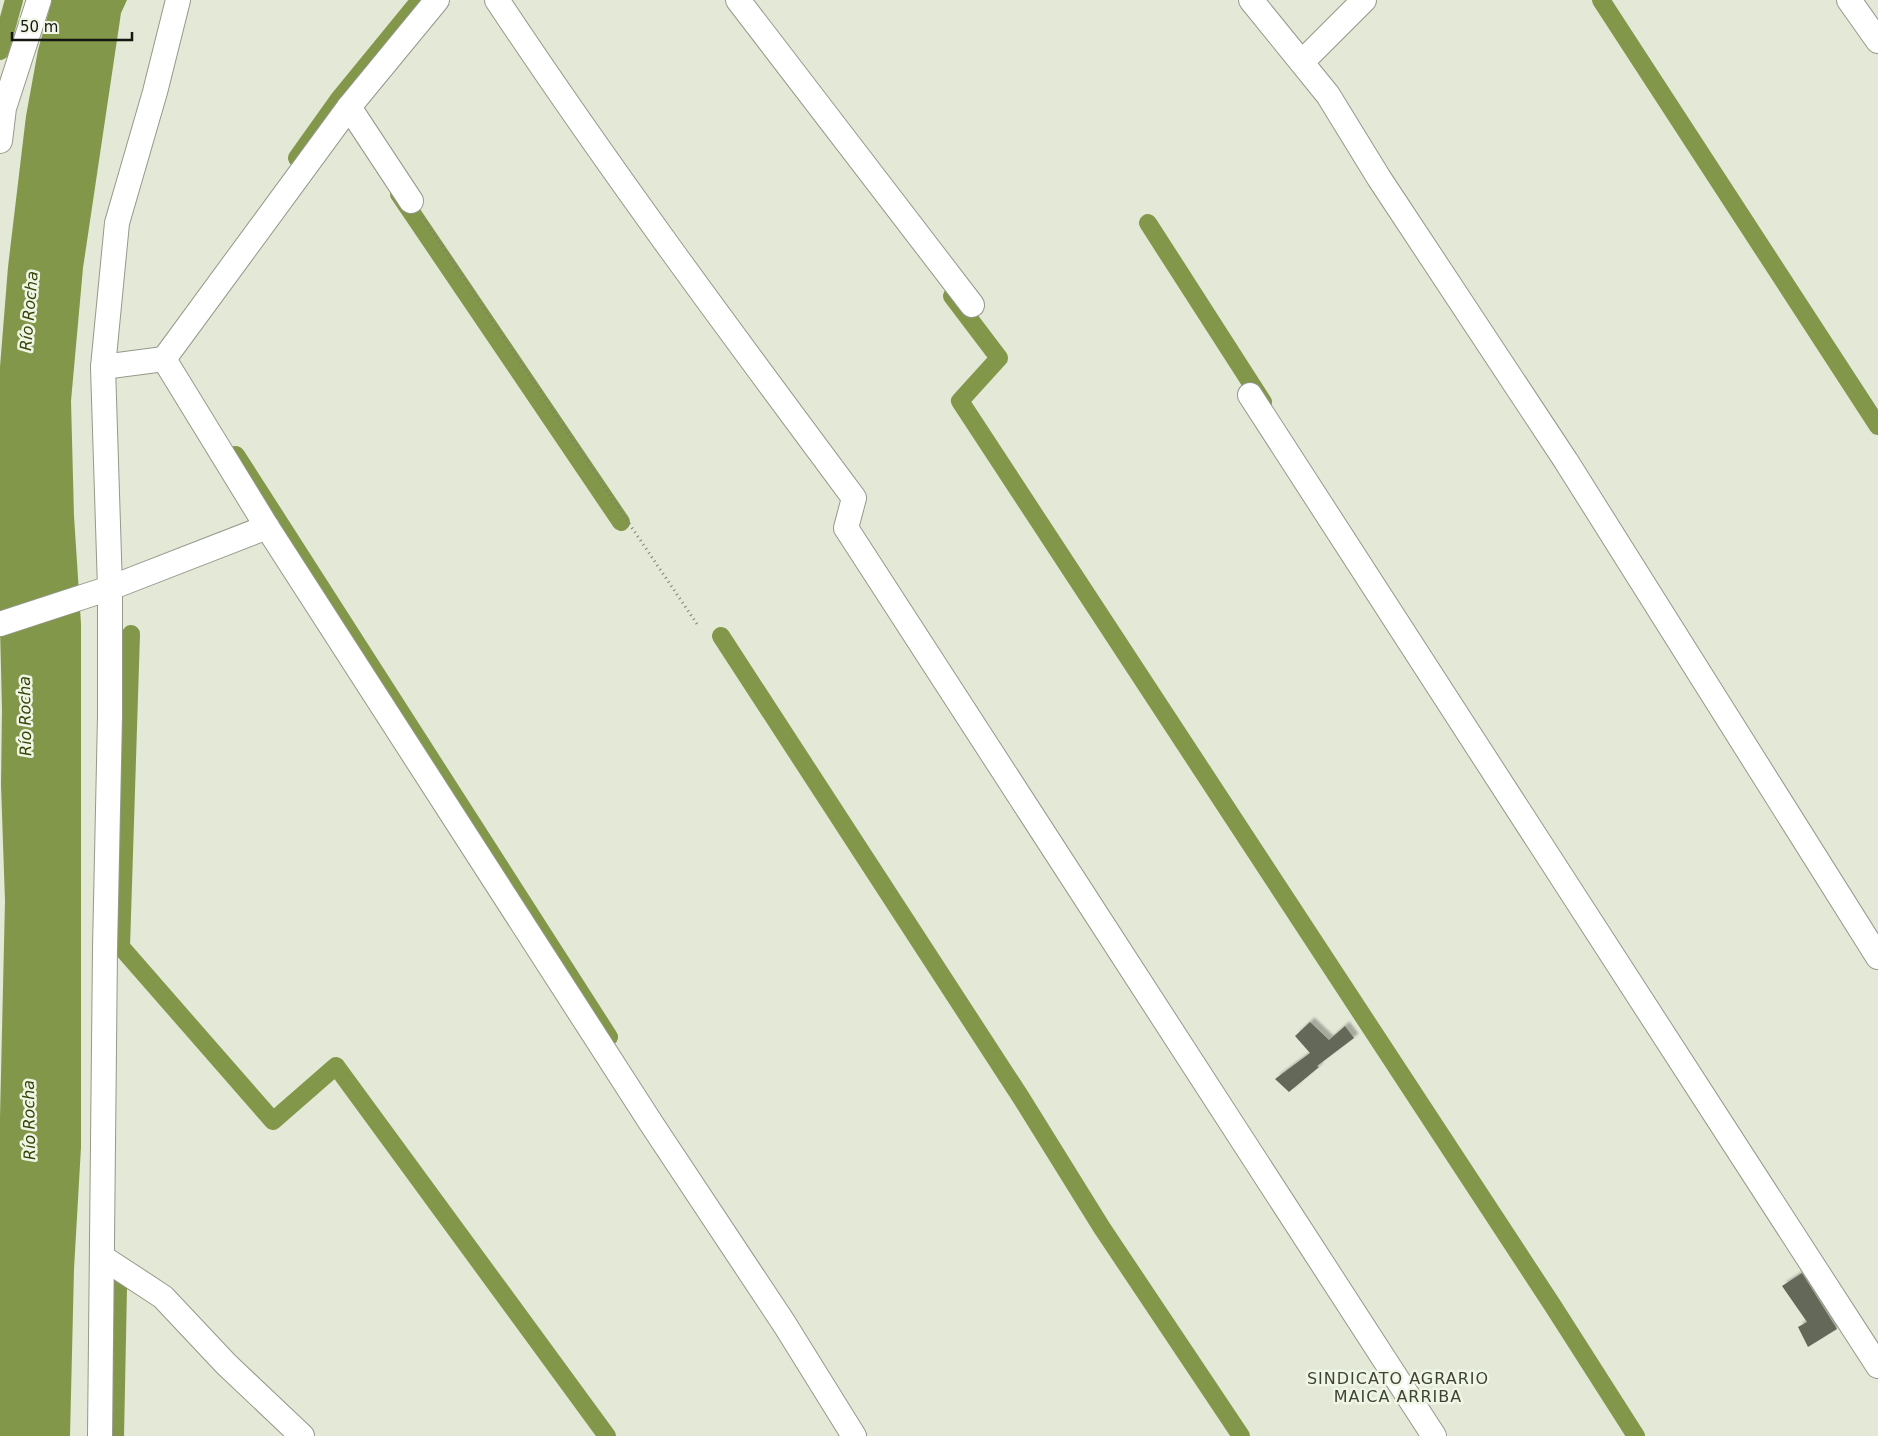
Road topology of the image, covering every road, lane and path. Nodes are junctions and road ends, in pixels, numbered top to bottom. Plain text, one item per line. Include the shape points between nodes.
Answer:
1 (39, 0) edge
2 (178, 0) edge
3 (437, 0) edge
4 (497, 0) edge
5 (738, 0) edge
6 (1251, 0) edge
7 (1364, 0) edge
8 (1849, 0) edge
9 (1878, 41) edge
10 (1302, 62) junction
11 (349, 107) junction
12 (0, 141) edge
13 (411, 201) joint
14 (972, 306) dead end
15 (164, 359) junction
16 (103, 367) junction
17 (1250, 395) dead end
18 (267, 527) junction
19 (106, 589) junction
20 (0, 624) edge
21 (697, 624) dead end
22 (1878, 957) edge
23 (102, 1258) junction
24 (1878, 1366) edge
25 (100, 1436) edge
26 (302, 1436) edge
27 (854, 1436) edge
28 (1434, 1436) edge

1 - 12 street via 4,108
2 - 16 street via 116,223
3 - 11 street
4 - 28 street via 719,315 854,498 846,528
5 - 14 street
6 - 10 street
7 - 10 street
8 - 9 street
10 - 22 street via 1328,95 1566,461
11 - 13 street
11 - 15 street
13 - 21 path
15 - 16 street
15 - 18 street
16 - 19 street
17 - 24 street
18 - 19 street
18 - 27 street
19 - 20 street
19 - 23 street
23 - 25 street
23 - 26 street via 163,1297 226,1364

